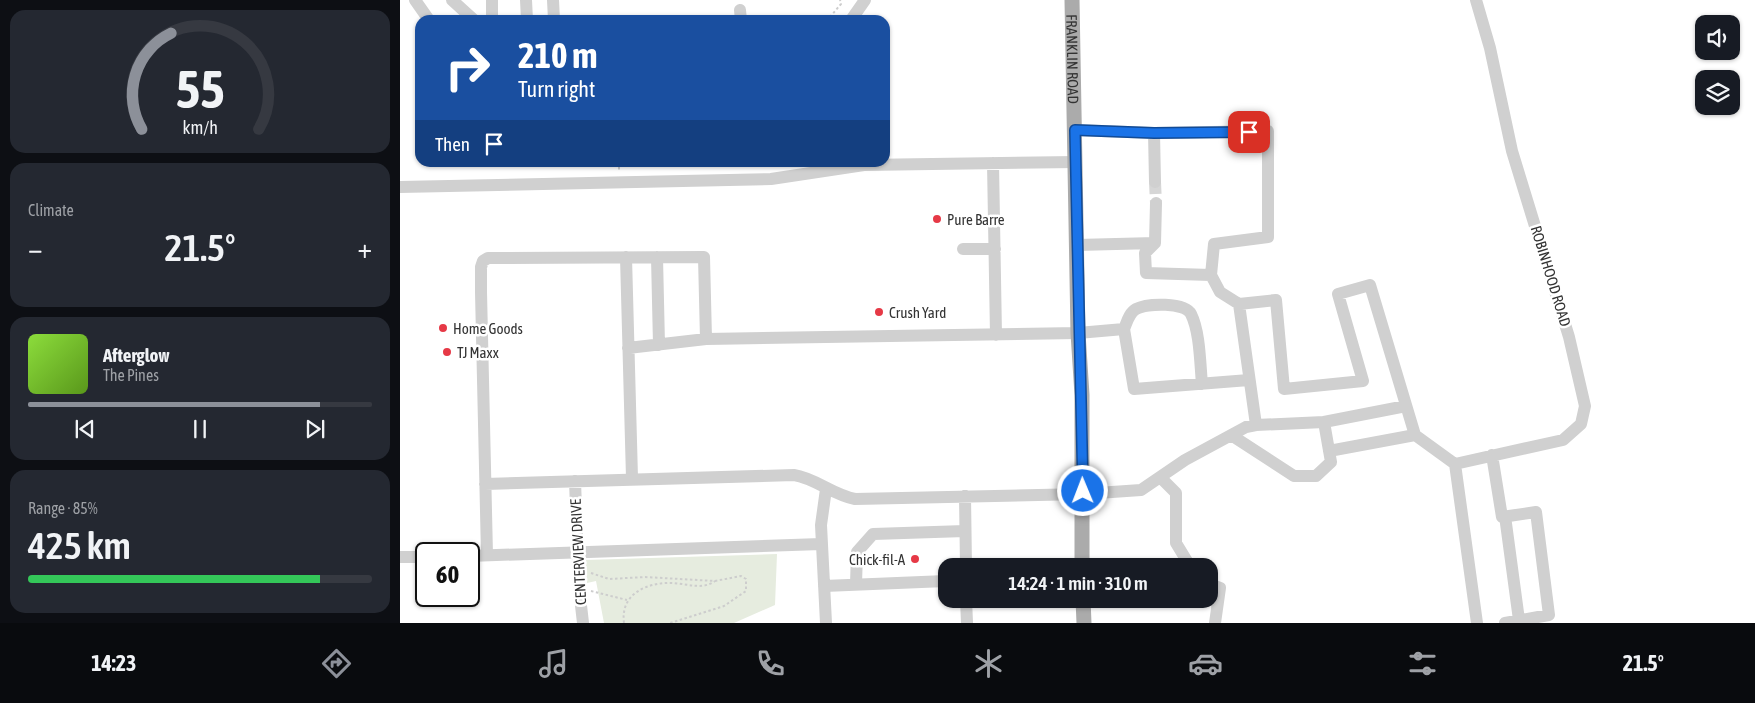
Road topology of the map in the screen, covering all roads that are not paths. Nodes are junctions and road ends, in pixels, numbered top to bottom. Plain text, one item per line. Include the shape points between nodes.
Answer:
1 (415, 0) edge
2 (492, 0) edge
3 (526, 0) edge
4 (553, 0) edge
5 (865, 0) edge
6 (1072, 0) edge
7 (1476, 0) edge
8 (456, 2) edge
9 (426, 15) edge
10 (469, 15) edge
11 (492, 15) edge
12 (527, 15) edge
13 (554, 15) edge
14 (854, 15) edge
15 (1075, 130) junction
16 (1154, 133) junction
17 (1076, 162) junction
18 (993, 163) junction
19 (890, 165) edge
20 (857, 167) edge
21 (1155, 182) tunnel mouth
22 (400, 188) edge
23 (1156, 203) tunnel mouth
24 (1155, 243) junction
25 (1077, 244) junction
26 (995, 249) junction
27 (963, 250) dead end
28 (626, 257) junction
29 (657, 257) junction
30 (1211, 275) junction
31 (1239, 304) junction
32 (1124, 329) junction
33 (996, 334) junction
34 (1078, 334) junction
35 (706, 339) junction
36 (659, 345) junction
37 (628, 348) junction
38 (1250, 380) junction
39 (1202, 384) junction
40 (1406, 406) junction
41 (1324, 422) junction
42 (1256, 425) junction
43 (1231, 435) junction
44 (1415, 435) junction
45 (1329, 451) junction
46 (1492, 455) junction
47 (1455, 464) junction
48 (1160, 477) junction
49 (632, 478) junction
50 (575, 481) junction
51 (485, 484) junction
52 (826, 489) junction
53 (1083, 494) junction
54 (965, 496) junction
55 (1505, 516) junction
56 (965, 531) junction
57 (821, 544) junction
58 (577, 551) junction
59 (480, 555) edge
60 (486, 555) junction
61 (400, 557) edge
62 (415, 557) edge
63 (966, 558) edge
64 (1082, 558) edge
65 (1185, 558) edge
66 (938, 581) edge
67 (856, 584) junction
68 (824, 586) junction
69 (1218, 587) edge
70 (1218, 602) edge
71 (966, 608) edge
72 (1084, 608) edge
73 (1217, 608) edge
74 (1519, 620) junction
75 (584, 623) edge
76 (826, 623) edge
77 (967, 623) edge
78 (1084, 623) edge
79 (1215, 623) edge
80 (1477, 623) edge
81 (1504, 623) edge

1 - 9 street
2 - 11 street
3 - 12 street
4 - 13 street
5 - 14 street
6 - 15 main road, FRANKLIN ROAD
7 - 46 street, ROBINHOOD ROAD via 1512,151 1569,337 1585,406 1581,424 1563,440
8 - 10 street
15 - 16 street
15 - 17 main road, FRANKLIN ROAD
16 - 21 street
16 - 30 street via 1268,131 1268,237 1214,244
17 - 18 street
17 - 25 main road, FRANKLIN ROAD
18 - 19 street
18 - 26 street
20 - 22 street via 771,179
23 - 24 street
24 - 25 street
24 - 30 street via 1145,253 1146,273
25 - 34 main road, FRANKLIN ROAD
26 - 27 street
26 - 33 street
28 - 29 street
28 - 37 street
28 - 51 street via 488,258 483,261
29 - 35 street via 704,257
29 - 36 street
30 - 31 street via 1220,292
31 - 38 street
31 - 40 street via 1276,300 1284,389 1362,381 1338,294 1370,285
32 - 34 street
32 - 39 street via 1134,389
32 - 39 street via 1136,309 1158,305 1183,307 1191,313
33 - 34 street
33 - 35 street
34 - 53 main road, FRANKLIN ROAD
35 - 36 street
36 - 37 street
37 - 49 street
38 - 39 street
38 - 42 street
40 - 41 street
40 - 44 street
41 - 42 street
41 - 45 street
42 - 43 street via 1246,426
43 - 45 street via 1294,476 1316,476 1331,462
43 - 48 street
44 - 45 street
44 - 47 street
46 - 47 street, ROBINHOOD ROAD
46 - 55 street via 1502,517
47 - 80 street
48 - 53 street via 1141,490
48 - 65 street via 1176,494 1176,543
49 - 50 street
49 - 52 street via 794,475
50 - 51 street
50 - 58 street, CENTERVIEW DRIVE
51 - 60 street
52 - 54 street via 855,499
52 - 57 street
53 - 54 street
53 - 64 main road, FRANKLIN ROAD
54 - 56 street
55 - 74 street
55 - 74 street via 1536,512 1549,615
56 - 63 street
56 - 67 street via 873,534 857,552
57 - 58 street
57 - 68 street
58 - 60 street
58 - 75 street, CENTERVIEW DRIVE
59 - 60 street
61 - 62 street
66 - 67 street
67 - 68 street
68 - 76 street
69 - 70 street
71 - 77 street
72 - 78 main road
73 - 79 street
74 - 81 street

